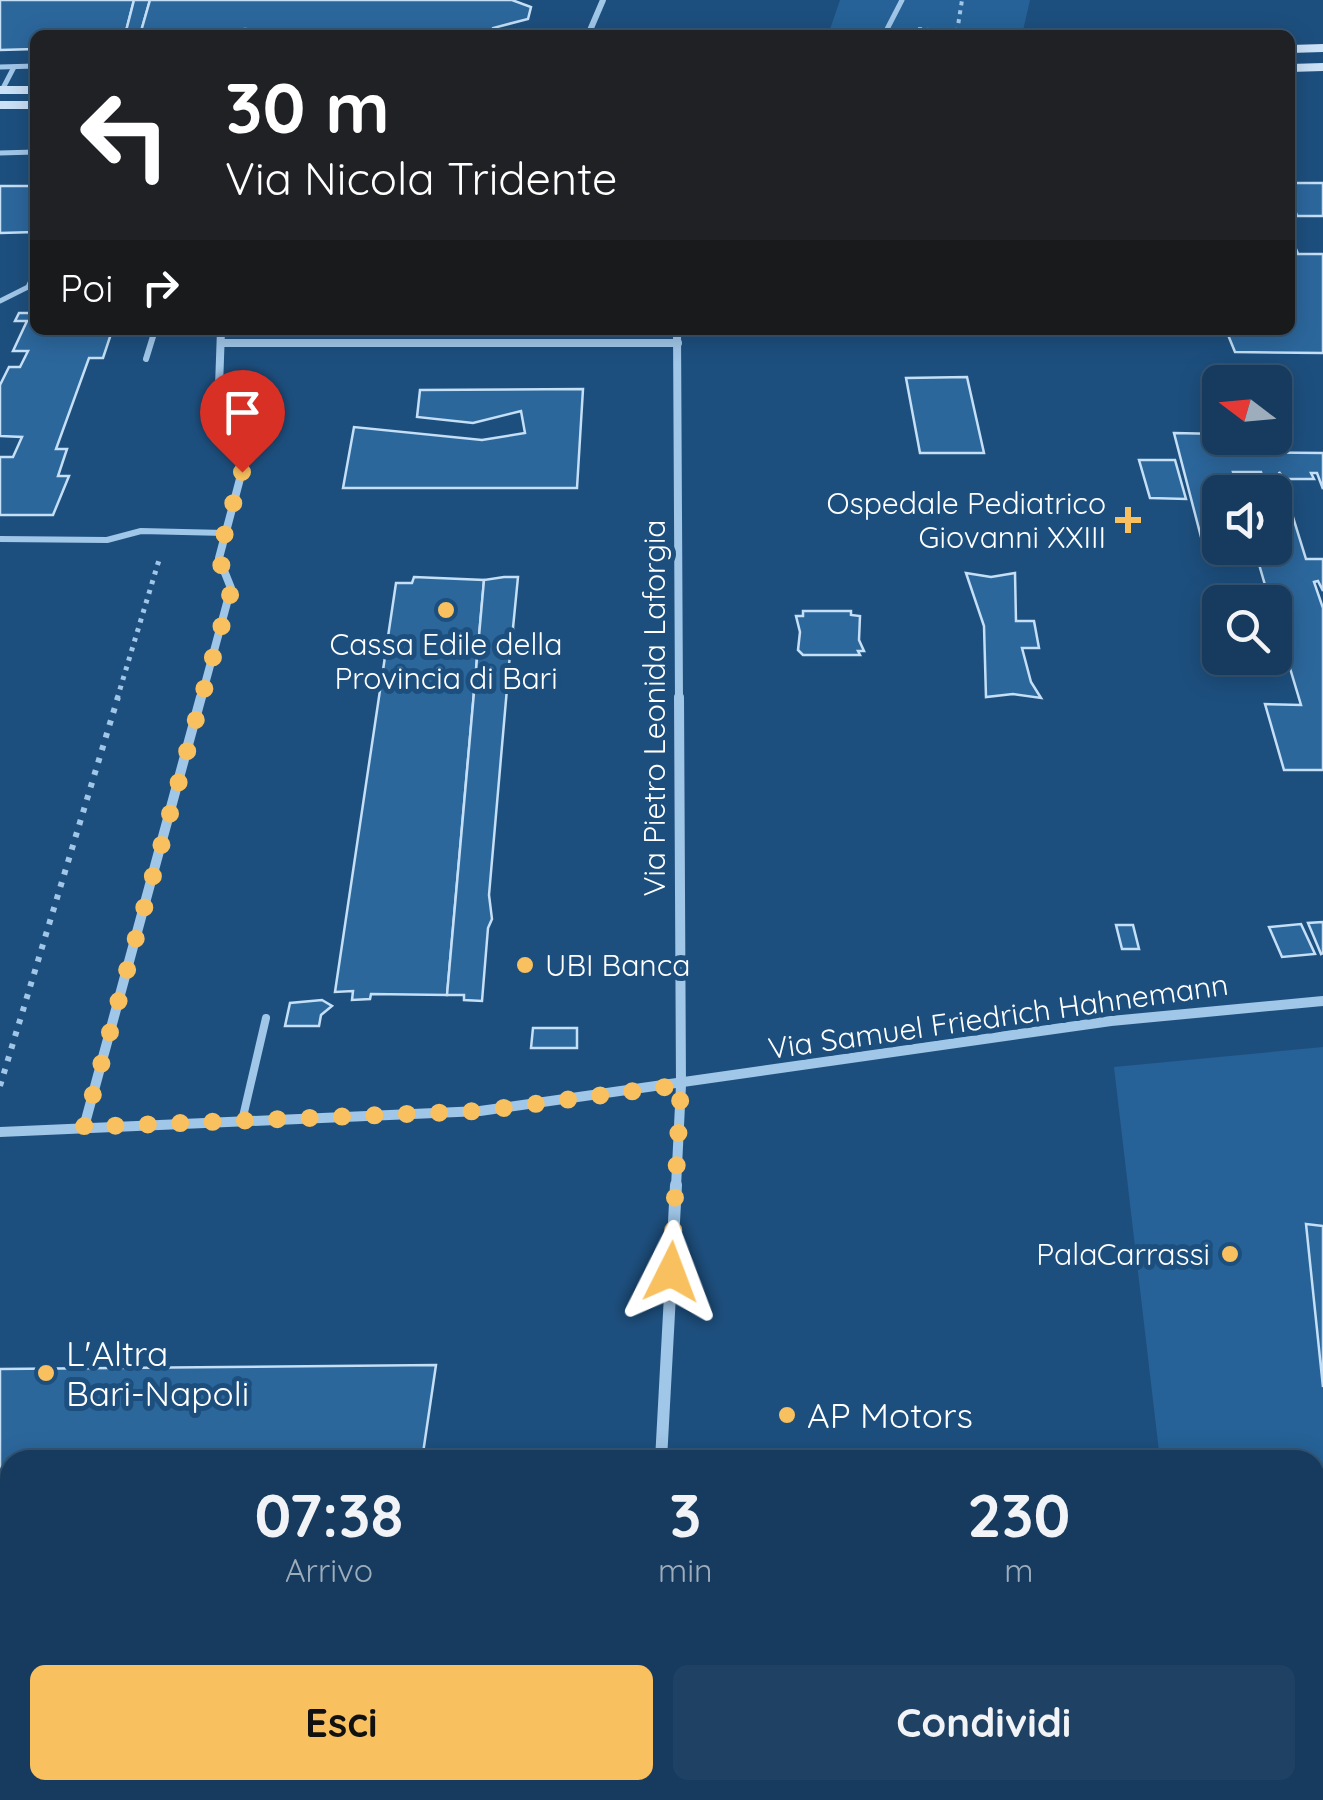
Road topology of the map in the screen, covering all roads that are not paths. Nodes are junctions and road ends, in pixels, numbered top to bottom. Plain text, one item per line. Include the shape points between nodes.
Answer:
1 (603, 0) edge
2 (902, 0) edge
3 (590, 30) edge
4 (886, 30) edge
5 (1323, 48) edge
6 (1295, 49) edge
7 (30, 66) edge
8 (0, 67) edge
9 (14, 67) junction
10 (1323, 67) edge
11 (1295, 68) edge
12 (30, 91) edge
13 (1, 95) edge
14 (30, 103) edge
15 (0, 152) edge
16 (30, 152) edge
17 (30, 283) edge
18 (0, 301) edge
19 (153, 335) edge
20 (222, 335) edge
21 (677, 335) edge
22 (223, 343) junction
23 (678, 343) junction
24 (146, 359) dead end
25 (225, 533) junction
26 (0, 539) edge
27 (1323, 1001) edge
28 (266, 1018) dead end
29 (681, 1085) junction
30 (242, 1120) junction
31 (84, 1127) junction
32 (0, 1132) edge
33 (661, 1450) edge

1 - 3 street
2 - 4 lane
5 - 6 main road
7 - 9 lane
8 - 9 lane
9 - 13 lane
10 - 11 main road
12 - 13 main road
13 - 14 main road
15 - 16 lane
17 - 18 lane
19 - 24 lane
20 - 22 street
21 - 23 street, Via Pietro Leonida Laforgia
22 - 23 street
22 - 25 street via 218,415 250,441
23 - 29 street, Via Pietro Leonida Laforgia
25 - 26 lane
25 - 31 street via 218,558 232,588
27 - 29 street, Via Samuel Friedrich Hahnemann via 1112,1021
28 - 30 lane
29 - 30 street, Via Samuel Friedrich Hahnemann via 480,1111
29 - 33 street, Via Pietro Leonida Laforgia
30 - 31 street, Via Samuel Friedrich Hahnemann
31 - 32 street, Via Samuel Friedrich Hahnemann

